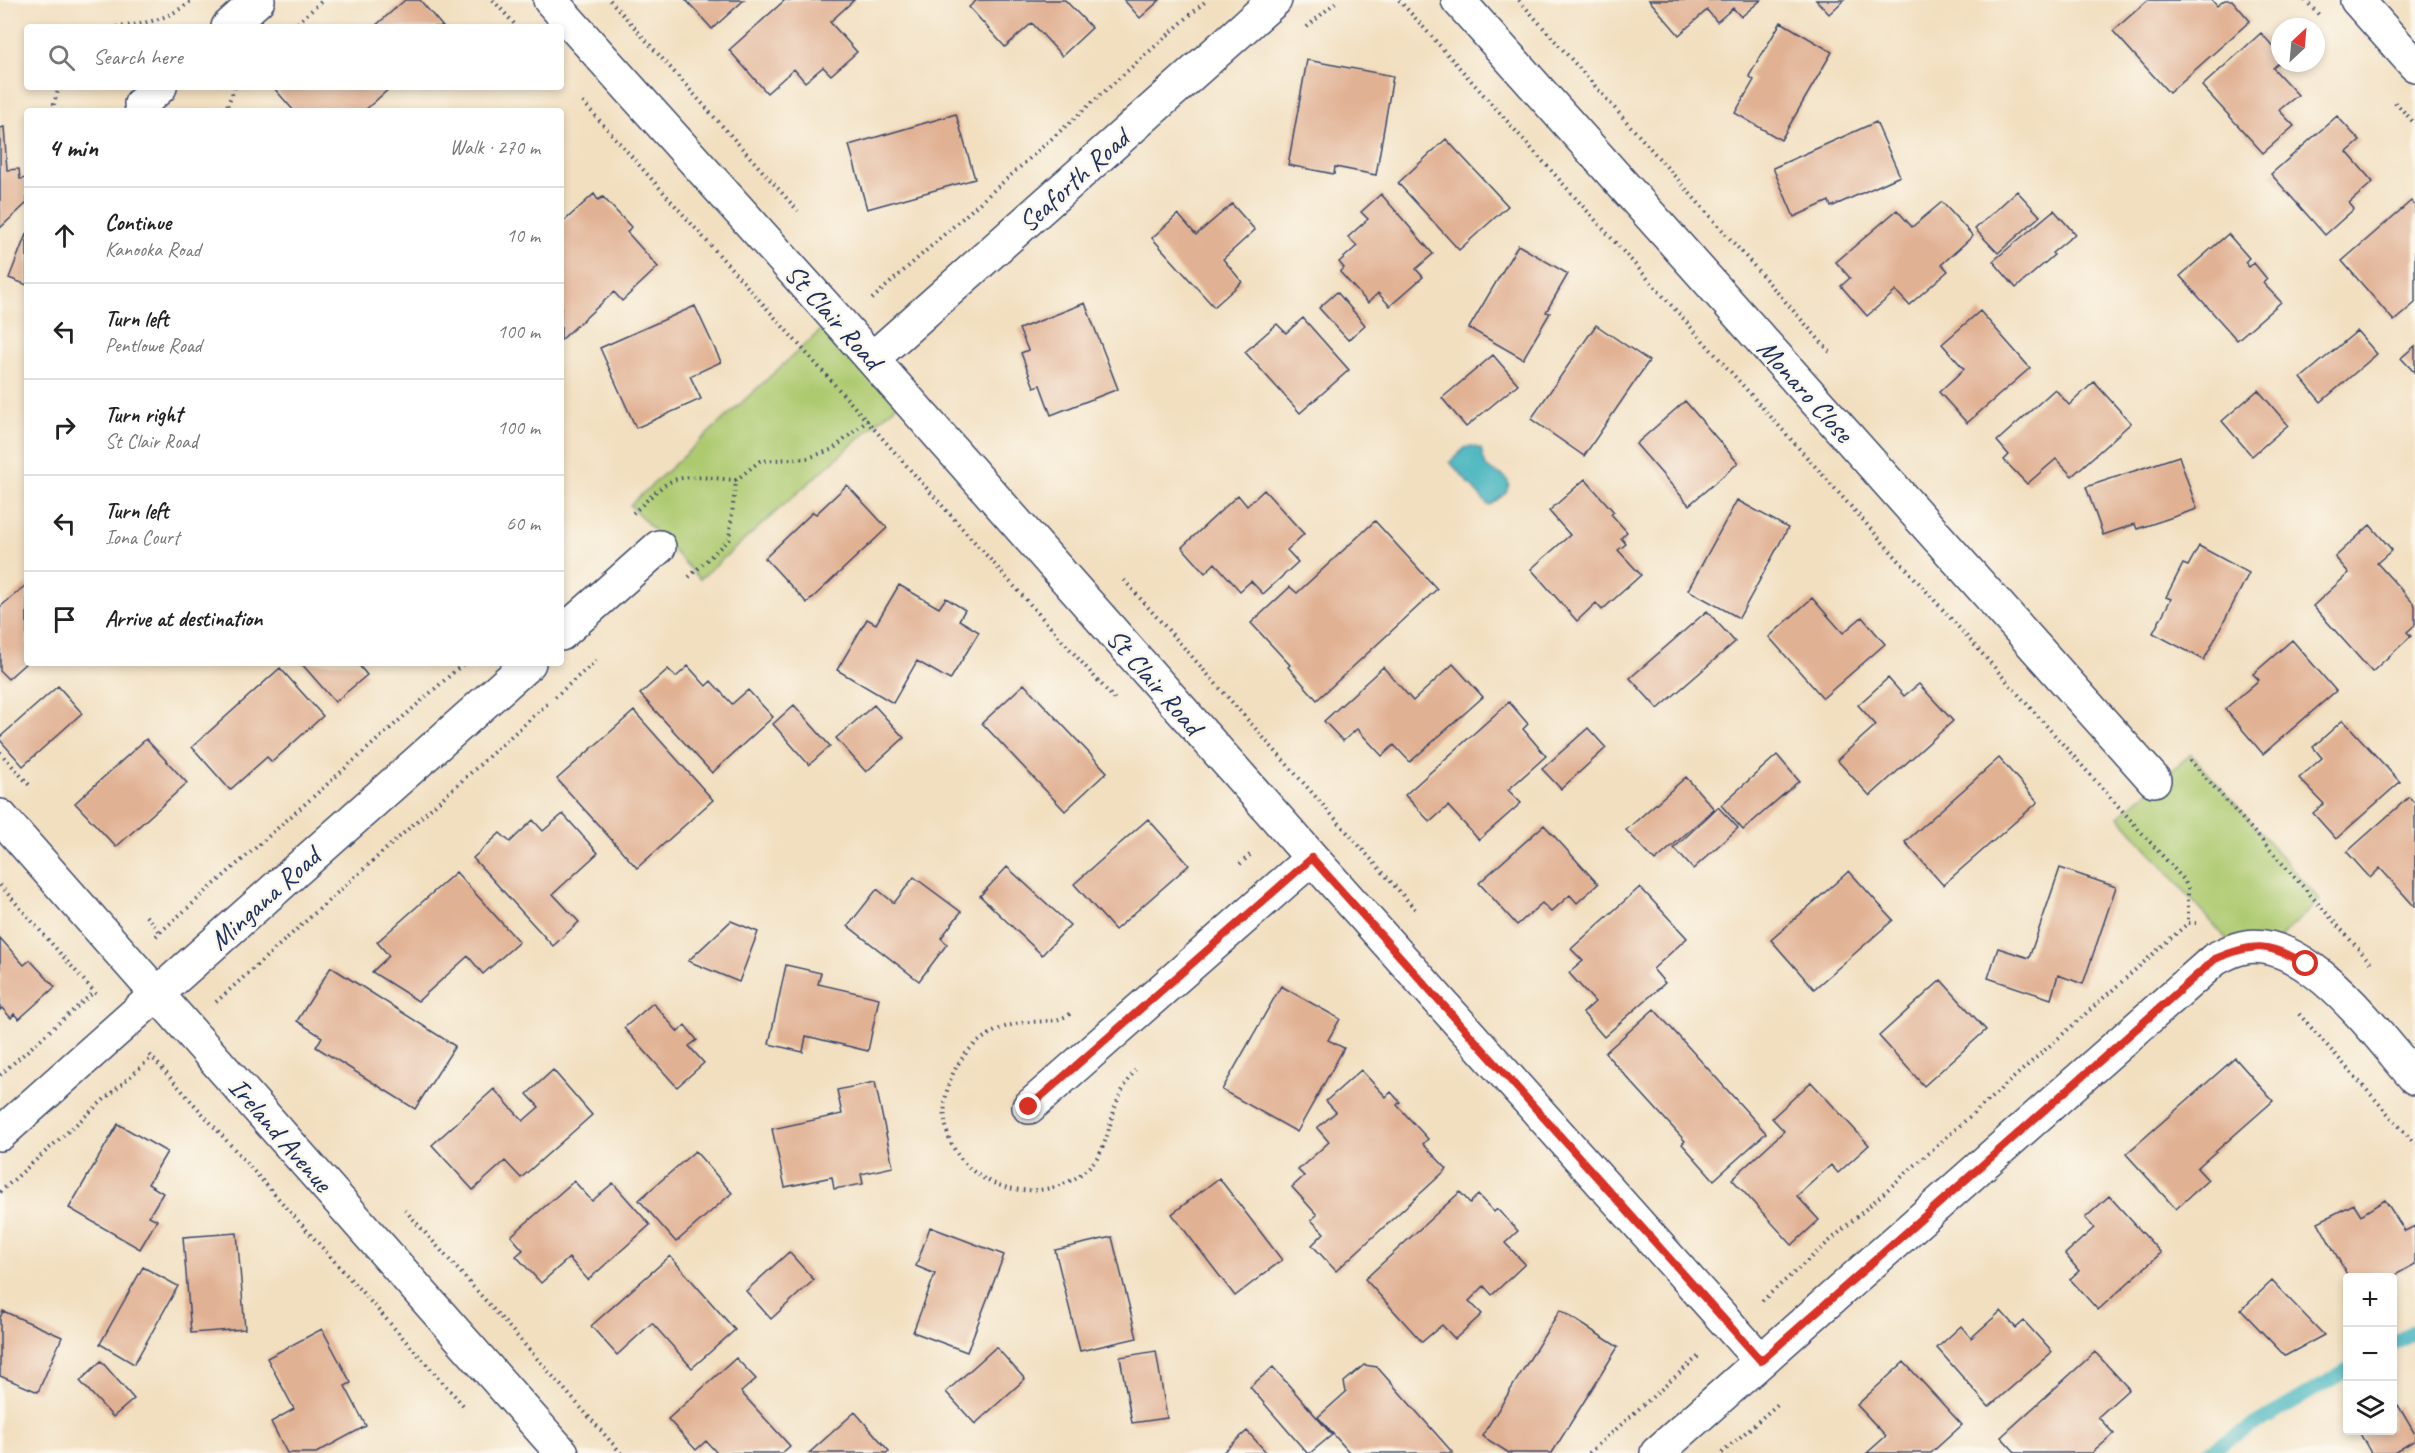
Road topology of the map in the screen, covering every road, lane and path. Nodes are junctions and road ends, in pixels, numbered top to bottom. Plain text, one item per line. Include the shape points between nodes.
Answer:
1 (192, 0) edge
2 (258, 0) edge
3 (323, 0) edge
4 (493, 0) edge
5 (550, 0) edge
6 (610, 0) edge
7 (1207, 0) edge
8 (1275, 0) edge
9 (1399, 0) edge
10 (1458, 0) edge
11 (2357, 0) edge
12 (136, 24) edge
13 (231, 24) edge
14 (296, 24) edge
15 (514, 24) edge
16 (2415, 65) edge
17 (58, 90) edge
18 (234, 90) edge
19 (576, 94) dead end
20 (55, 108) edge
21 (226, 108) edge
22 (804, 218) dead end
23 (866, 288) dead end
24 (874, 297) junction
25 (869, 301) dead end
26 (882, 306) dead end
27 (872, 360) junction
28 (659, 547) dead end
29 (1122, 577) dead end
30 (564, 631) edge
31 (461, 666) edge
32 (526, 666) edge
33 (1118, 703) dead end
34 (2154, 780) dead end
35 (0, 816) edge
36 (1244, 845) dead end
37 (1312, 858) junction
38 (1256, 859) dead end
39 (0, 885) edge
40 (1422, 916) dead end
41 (2199, 922) dead end
42 (2188, 923) junction
43 (152, 940) dead end
44 (98, 988) dead end
45 (94, 992) junction
46 (158, 994) junction
47 (214, 994) dead end
48 (98, 997) dead end
49 (219, 1000) dead end
50 (2293, 1007) dead end
51 (147, 1052) dead end
52 (156, 1053) dead end
53 (152, 1057) junction
54 (0, 1075) edge
55 (2415, 1078) edge
56 (1029, 1107) dead end
57 (0, 1134) edge
58 (2415, 1144) edge
59 (0, 1192) edge
60 (400, 1204) dead end
61 (1754, 1307) dead end
62 (1708, 1348) dead end
63 (1761, 1361) junction
64 (1785, 1398) dead end
65 (466, 1409) dead end
66 (562, 1453) edge
67 (621, 1453) edge
68 (1589, 1453) edge
69 (1657, 1453) edge
70 (1722, 1453) edge

1 - 12 path via 172,15
2 - 13 street
3 - 14 path
4 - 15 path
5 - 27 street, St Clair Road
6 - 22 path
7 - 24 path
8 - 27 street, Seaforth Road
9 - 42 path via 2184,880 2188,888
10 - 34 street, Monaro Close
11 - 16 street
17 - 20 path
18 - 21 path
19 - 33 path
23 - 24 path
24 - 25 path
24 - 26 path
27 - 37 street, St Clair Road
28 - 30 street
29 - 40 path
31 - 43 path
32 - 46 street, Mingana Road
35 - 46 street, Ireland Avenue
36 - 38 path
37 - 56 street
37 - 63 street, St Clair Road
39 - 45 path
41 - 42 path
42 - 61 path
44 - 45 path
45 - 48 path
45 - 54 path
46 - 57 street, Mingana Road
46 - 66 street, Ireland Avenue
47 - 49 path
50 - 58 path
51 - 53 path
52 - 53 path
53 - 59 path
53 - 65 path
55 - 63 street via 2323,977 2287,954 2269,948 2240,948 2201,970
60 - 67 path
62 - 68 path
63 - 69 street
64 - 70 path

